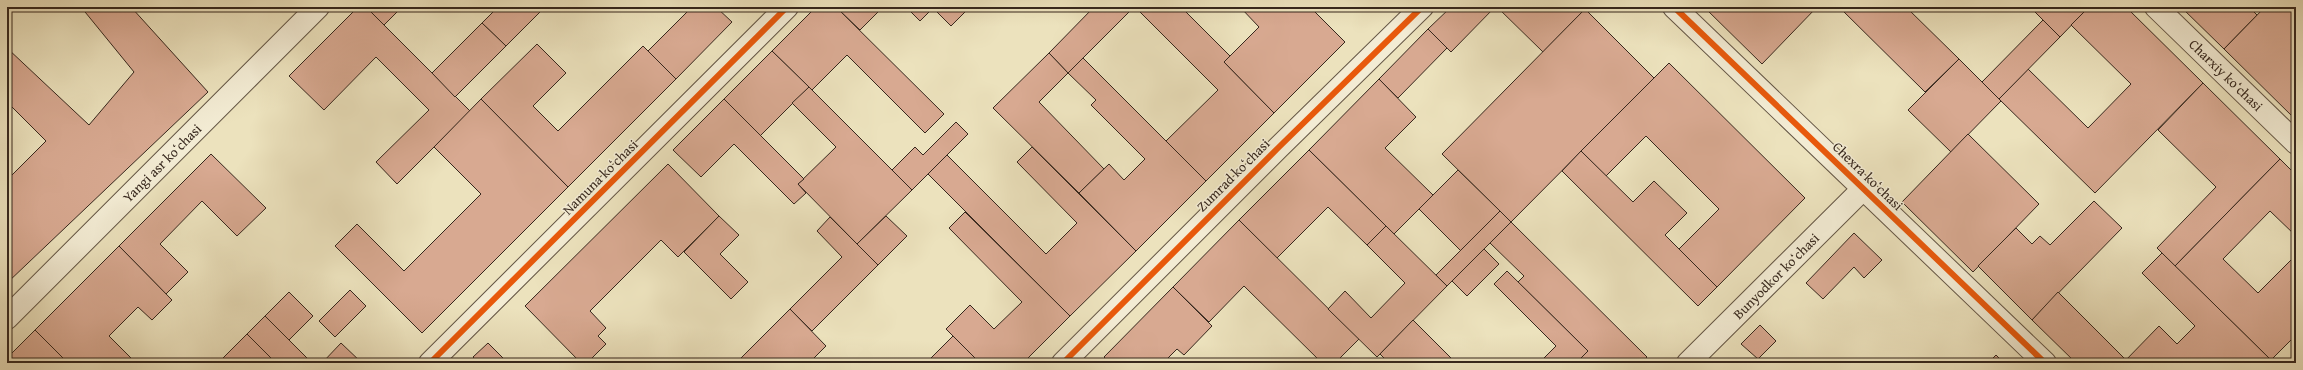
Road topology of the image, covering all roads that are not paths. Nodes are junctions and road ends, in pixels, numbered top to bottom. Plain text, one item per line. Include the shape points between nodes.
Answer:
1 (318, 7) edge
2 (787, 7) edge
3 (1422, 7) edge
4 (1674, 7) edge
5 (2156, 7) edge
6 (2296, 143) edge
7 (1864, 188) junction
8 (7, 318) edge
9 (430, 363) edge
10 (1063, 363) edge
11 (1688, 363) edge
12 (2045, 363) edge

1 - 8 street, Yangi asr koʻchasi
2 - 9 street, Namuna koʻchasi
3 - 10 street, Zumrad koʻchasi
4 - 7 street, Chexra koʻchasi
5 - 6 street, Charxiy koʻchasi
7 - 11 street, Bunyodkor koʻchasi
7 - 12 street, Chexra koʻchasi

